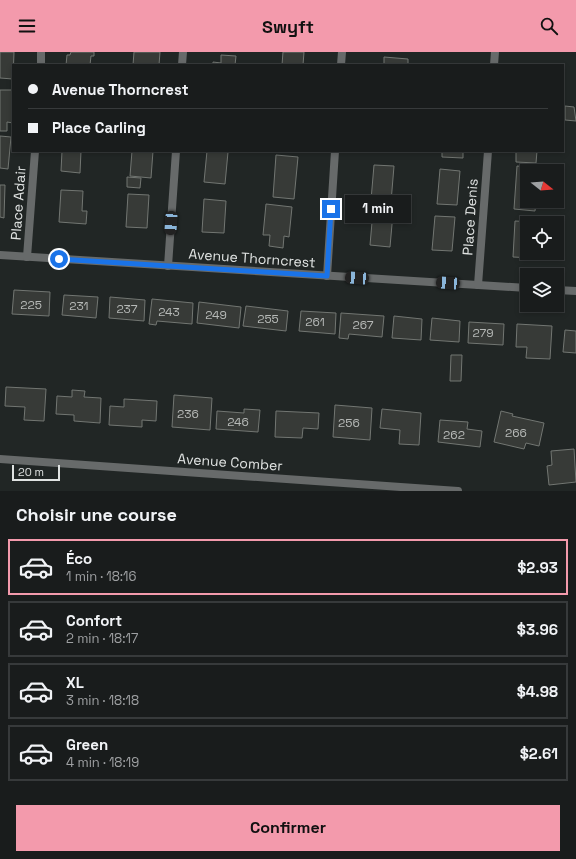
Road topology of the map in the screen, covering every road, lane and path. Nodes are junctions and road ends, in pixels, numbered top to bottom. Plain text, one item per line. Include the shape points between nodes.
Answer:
1 (41, 52) edge
2 (183, 52) edge
3 (342, 52) edge
4 (495, 52) edge
5 (40, 64) edge
6 (182, 64) edge
7 (341, 64) edge
8 (494, 64) edge
9 (35, 152) edge
10 (176, 152) edge
11 (335, 152) edge
12 (488, 152) edge
13 (0, 254) edge
14 (27, 257) junction
15 (168, 266) junction
16 (327, 276) junction
17 (478, 285) junction
18 (520, 288) edge
19 (564, 290) edge
20 (576, 291) edge
21 (0, 459) edge
22 (458, 491) edge

1 - 5 street
2 - 6 street
3 - 7 street
4 - 8 street
9 - 14 street, Place Adair
10 - 15 street
11 - 16 street
12 - 17 street, Place Denis
13 - 14 street, Avenue Thorncrest
14 - 15 street, Avenue Thorncrest
15 - 16 street, Avenue Thorncrest
16 - 17 street, Avenue Thorncrest
17 - 18 street, Avenue Thorncrest
19 - 20 street
21 - 22 street, Avenue Comber

